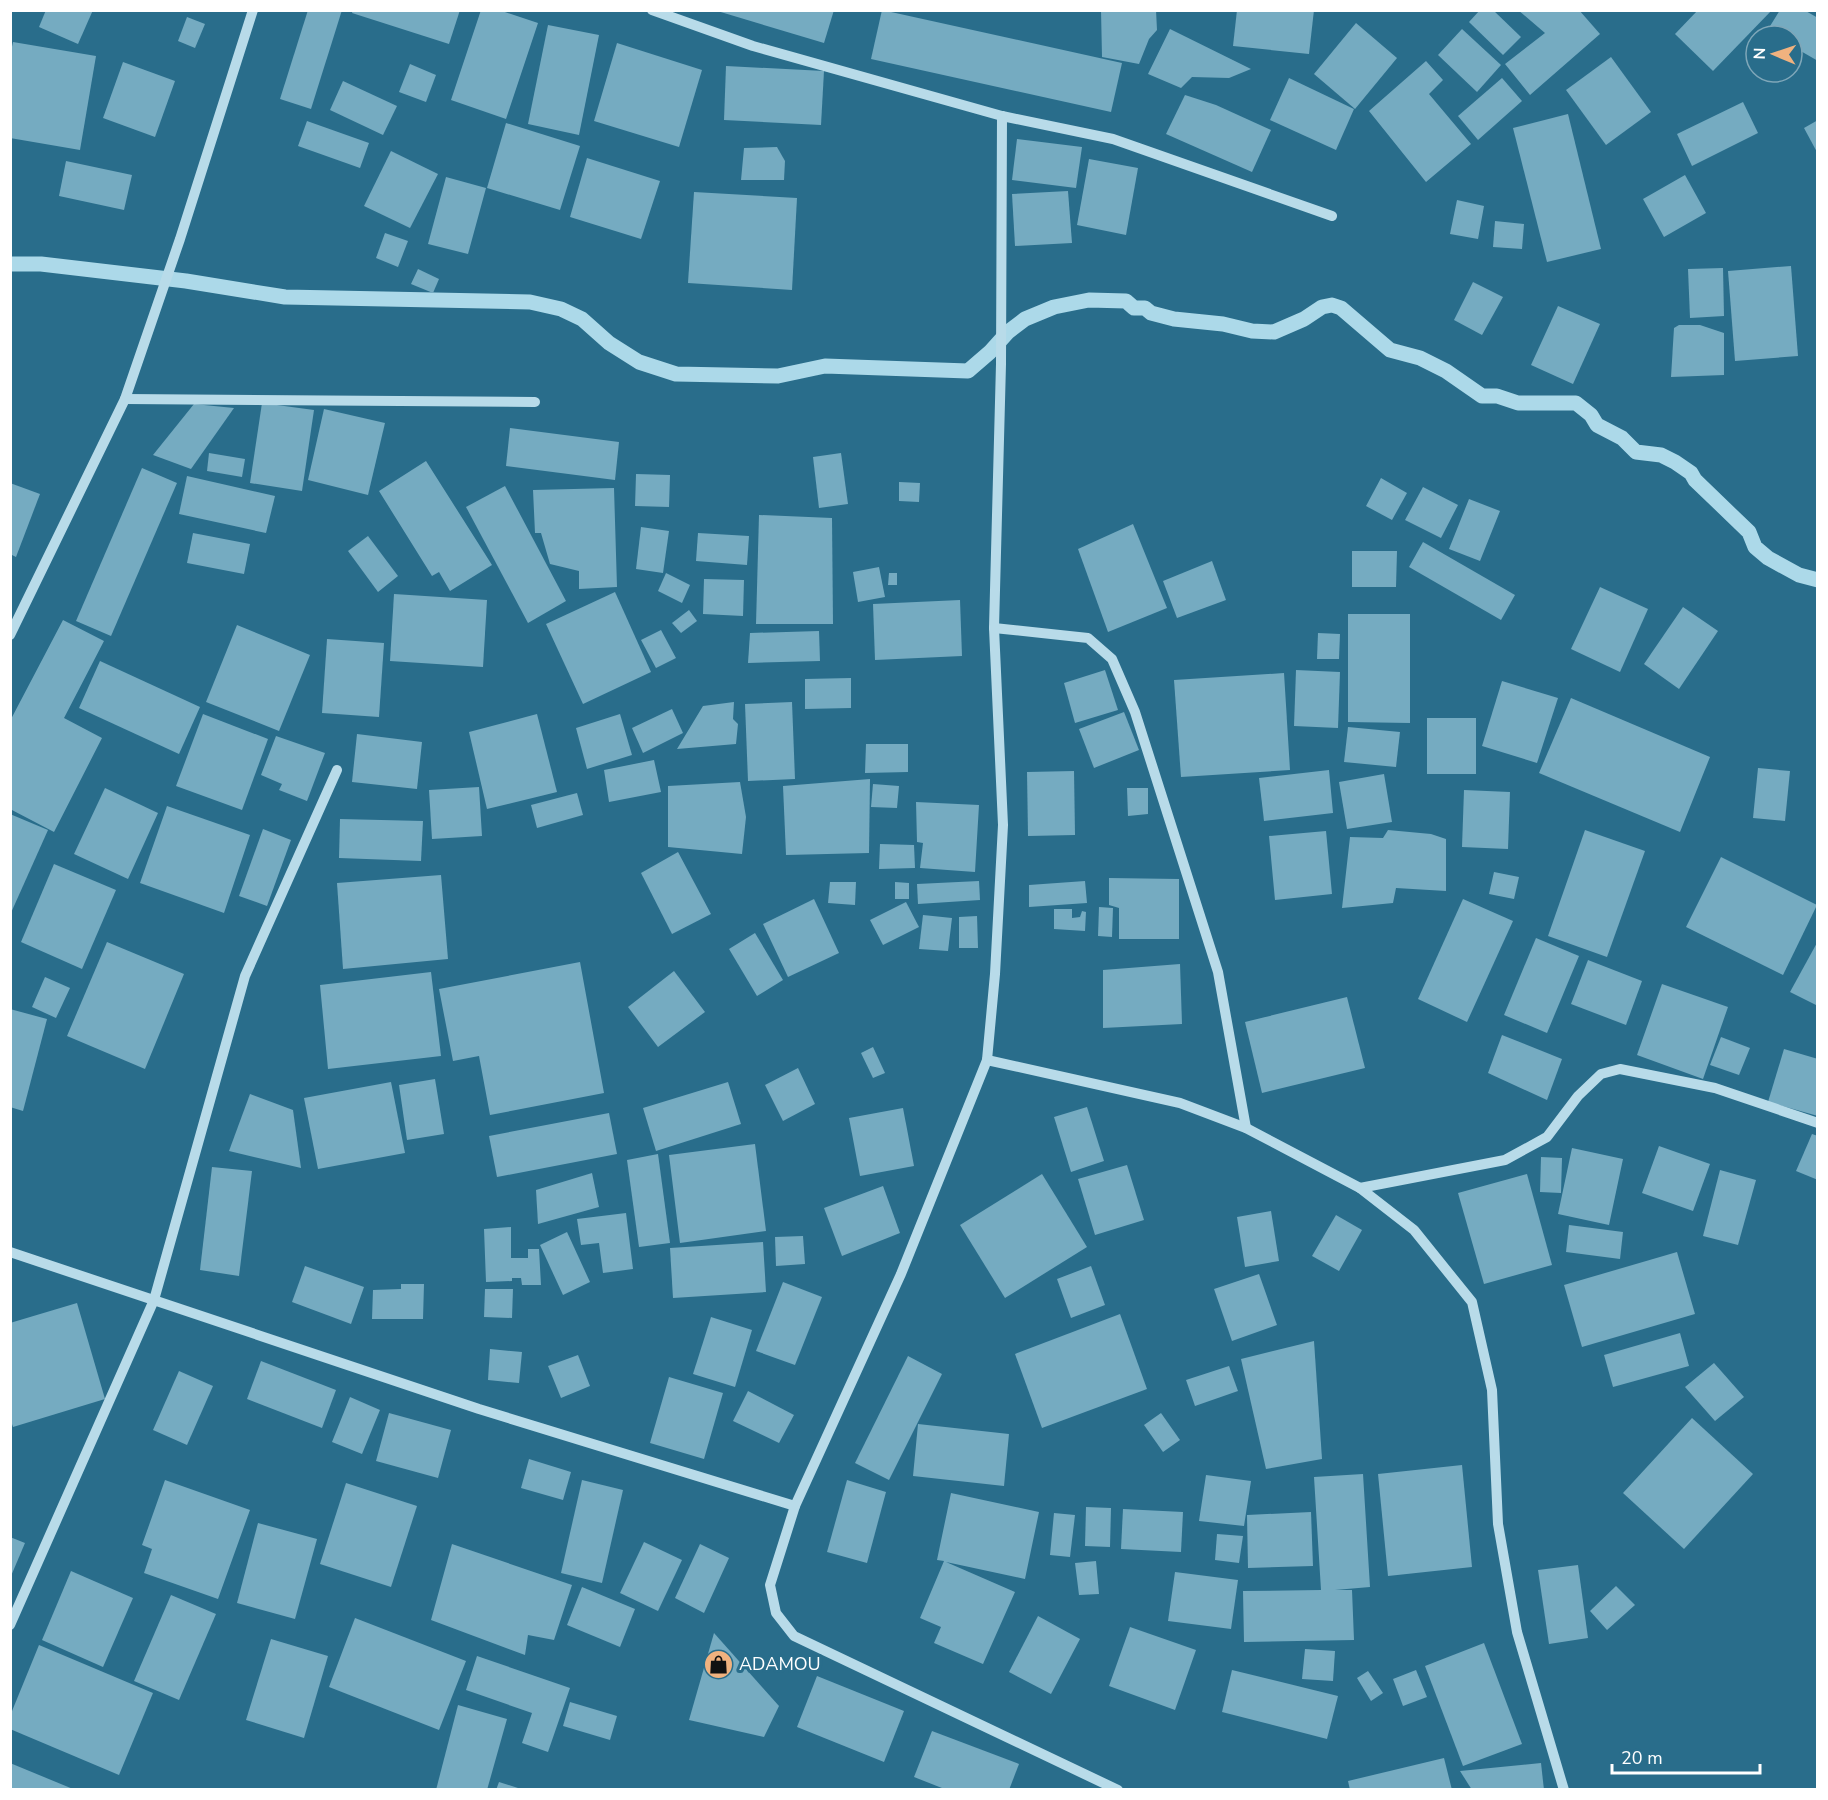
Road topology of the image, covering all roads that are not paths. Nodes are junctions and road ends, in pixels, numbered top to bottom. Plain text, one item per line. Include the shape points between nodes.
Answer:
1 (253, 10) edge
2 (652, 10) edge
3 (1002, 116) junction
4 (1332, 216) dead end
5 (125, 399) junction
6 (535, 402) dead end
7 (994, 628) junction
8 (10, 635) edge
9 (337, 770) dead end
10 (987, 1060) junction
11 (1818, 1123) edge
12 (1246, 1128) junction
13 (1360, 1188) junction
14 (10, 1252) edge
15 (154, 1300) junction
16 (795, 1506) junction
17 (10, 1625) edge
18 (1118, 1790) edge
19 (1564, 1790) edge

1 - 5 street
2 - 3 street via 753,46
3 - 4 street via 1113,139
3 - 7 street
5 - 6 street
5 - 8 street
7 - 10 street via 1003,825
7 - 12 street via 1088,638 1112,659 1135,712 1218,972
9 - 15 street via 245,976
10 - 12 street via 1180,1102
10 - 16 street via 901,1274
11 - 13 street via 1715,1088 1620,1070 1601,1074 1578,1096 1547,1137 1505,1160
12 - 13 street
13 - 19 street via 1414,1230 1472,1302 1492,1390 1498,1524 1517,1632
14 - 15 street
15 - 16 street via 480,1409
15 - 17 street
16 - 18 street via 770,1584 776,1614 794,1636

